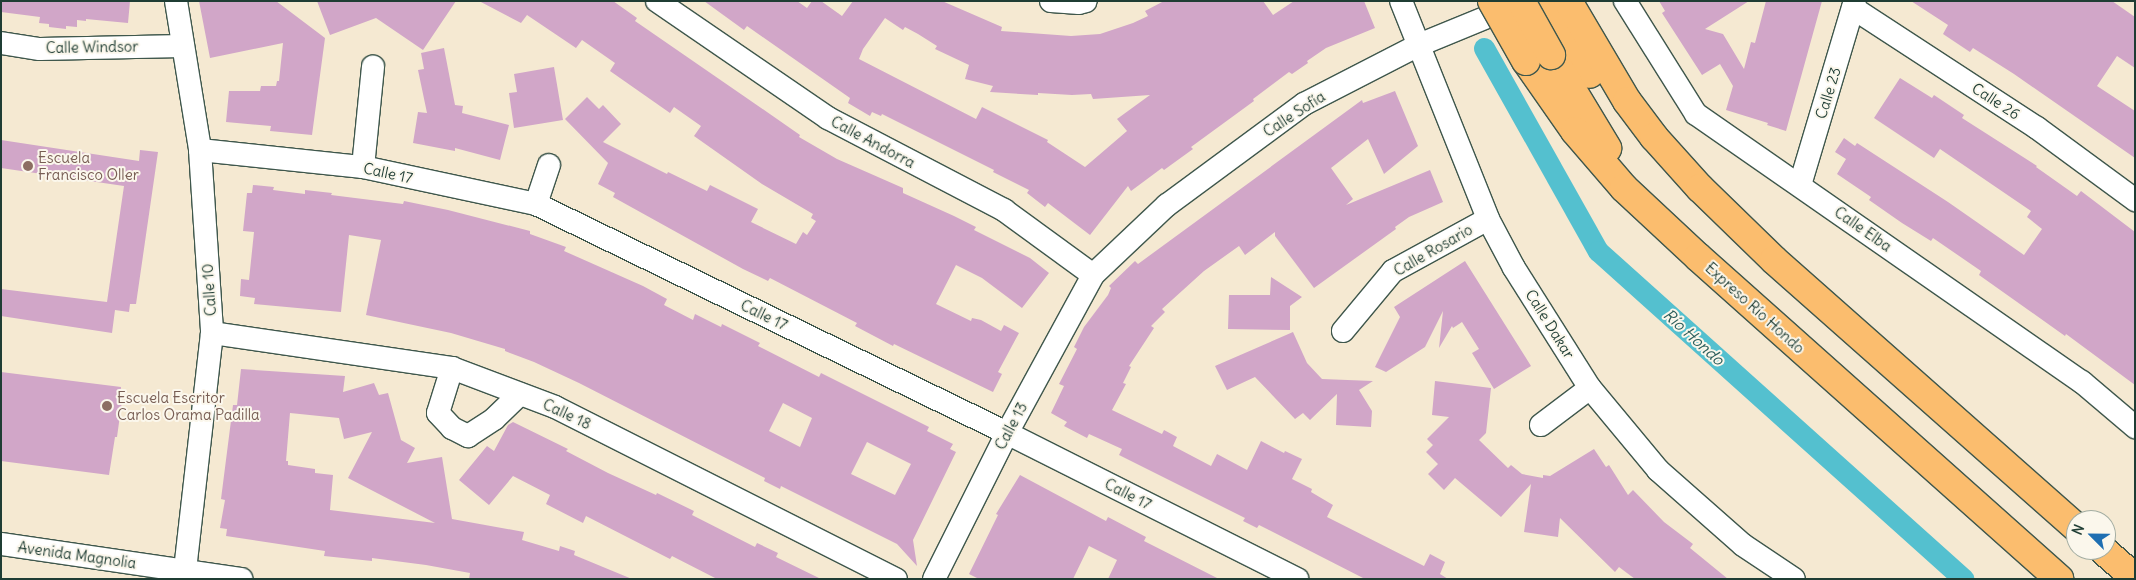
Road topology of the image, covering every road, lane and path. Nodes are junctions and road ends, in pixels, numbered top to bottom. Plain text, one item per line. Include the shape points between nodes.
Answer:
1 (176, 1) edge
2 (657, 1) edge
3 (1051, 1) edge
4 (1086, 1) edge
5 (1401, 1) edge
6 (1492, 1) edge
7 (1521, 1) edge
8 (1526, 1) edge
9 (1544, 1) edge
10 (1568, 1) edge
11 (1625, 1) edge
12 (1854, 5) edge
13 (1, 43) edge
14 (1419, 45) junction
15 (183, 46) junction
16 (1559, 50) junction
17 (373, 66) dead end
18 (200, 150) junction
19 (549, 165) dead end
20 (363, 167) junction
21 (1800, 185) junction
22 (2135, 200) edge
23 (536, 204) junction
24 (1488, 218) junction
25 (1093, 275) junction
26 (1343, 331) dead end
27 (212, 333) junction
28 (452, 368) junction
29 (1590, 388) junction
30 (520, 394) junction
31 (1541, 425) dead end
32 (2135, 427) edge
33 (1007, 433) junction
34 (2066, 517) edge
35 (1, 544) edge
36 (2114, 560) edge
37 (185, 575) edge
38 (2135, 578) edge
39 (241, 579) edge
40 (896, 579) edge
41 (934, 579) edge
42 (1297, 579) edge
43 (1794, 579) edge
44 (2059, 579) edge

1 - 15 street, Calle 10
2 - 25 street, Calle Andorra via 828,118 1004,210
3 - 4 street
5 - 14 street, Calle Dakar
6 - 16 highway, Expreso Río Hondo, bridge
7 - 16 highway, bridge
8 - 14 street, Calle Sofía
9 - 16 highway
10 - 16 highway, Expreso Río Hondo
11 - 21 street, Calle Elba via 1696,114
12 - 21 street, Calle 23
12 - 22 street, Calle 26 via 2036,128
13 - 15 street, Calle Windsor via 40,49
14 - 24 street, Calle Dakar
14 - 25 street, Calle Sofía via 1304,104 1167,205
15 - 18 street, Calle 10
16 - 34 highway via 1643,138 1688,175 1774,260
16 - 44 highway, Expreso Río Hondo via 1575,131 1624,188
17 - 20 street
18 - 20 street, Calle 17
18 - 27 street, Calle 10
19 - 23 street
20 - 23 street, Calle 17
21 - 32 street, Calle Elba via 2082,382
23 - 33 street, Calle 17
24 - 26 street, Calle Rosario via 1393,271
24 - 29 street, Calle Dakar via 1514,268
25 - 33 street, Calle 13
27 - 28 street, Calle 18
27 - 37 street, Calle 10
28 - 30 street, Calle 18
28 - 30 street via 438,413 452,428 468,436 494,419
29 - 31 street
29 - 43 street, Calle Dakar via 1658,470 1743,545
30 - 40 street, Calle 18 via 555,407
33 - 41 street, Calle 13
33 - 42 street, Calle 17
35 - 37 street, Avenida Magnolia
36 - 38 highway
37 - 39 street, Avenida Magnolia

